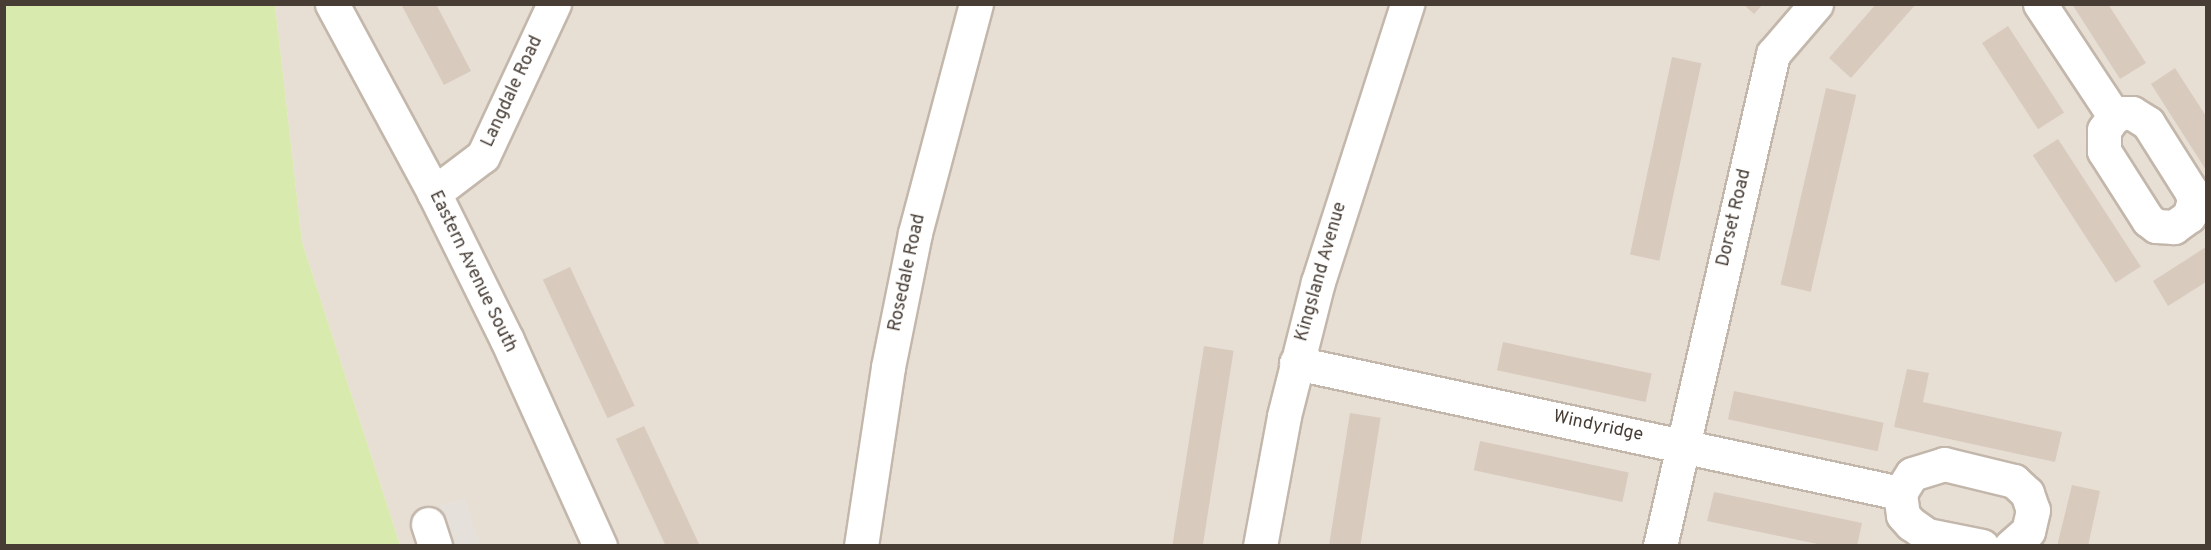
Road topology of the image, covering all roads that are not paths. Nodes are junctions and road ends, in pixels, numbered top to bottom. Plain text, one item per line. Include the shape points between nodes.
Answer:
1 (332, 4) edge
2 (555, 4) edge
3 (976, 4) edge
4 (1407, 4) edge
5 (1816, 4) edge
6 (2040, 4) edge
7 (2114, 116) dead end
8 (434, 193) junction
9 (1296, 363) junction
10 (1682, 445) junction
11 (1900, 493) junction
12 (600, 546) edge
13 (861, 546) edge
14 (1260, 546) edge
15 (1660, 546) edge
16 (1982, 546) edge
17 (2011, 546) edge

1 - 8 street, Eastern Avenue South
2 - 8 street, Langdale Road via 483,156
3 - 13 street, Rosedale Road via 915,233 888,367
4 - 9 street, Kingsland Avenue via 1348,182
5 - 10 street, Dorset Road via 1773,54
6 - 7 street
8 - 12 street, Eastern Avenue South via 507,340
9 - 10 street, Windyridge
9 - 14 street, Kingsland Avenue
10 - 11 street, Windyridge
10 - 15 street, Dorset Road
11 - 16 street via 1904,515 1918,530
11 - 17 street via 1912,474 1934,464 2014,481 2026,493 2032,510 2028,531

